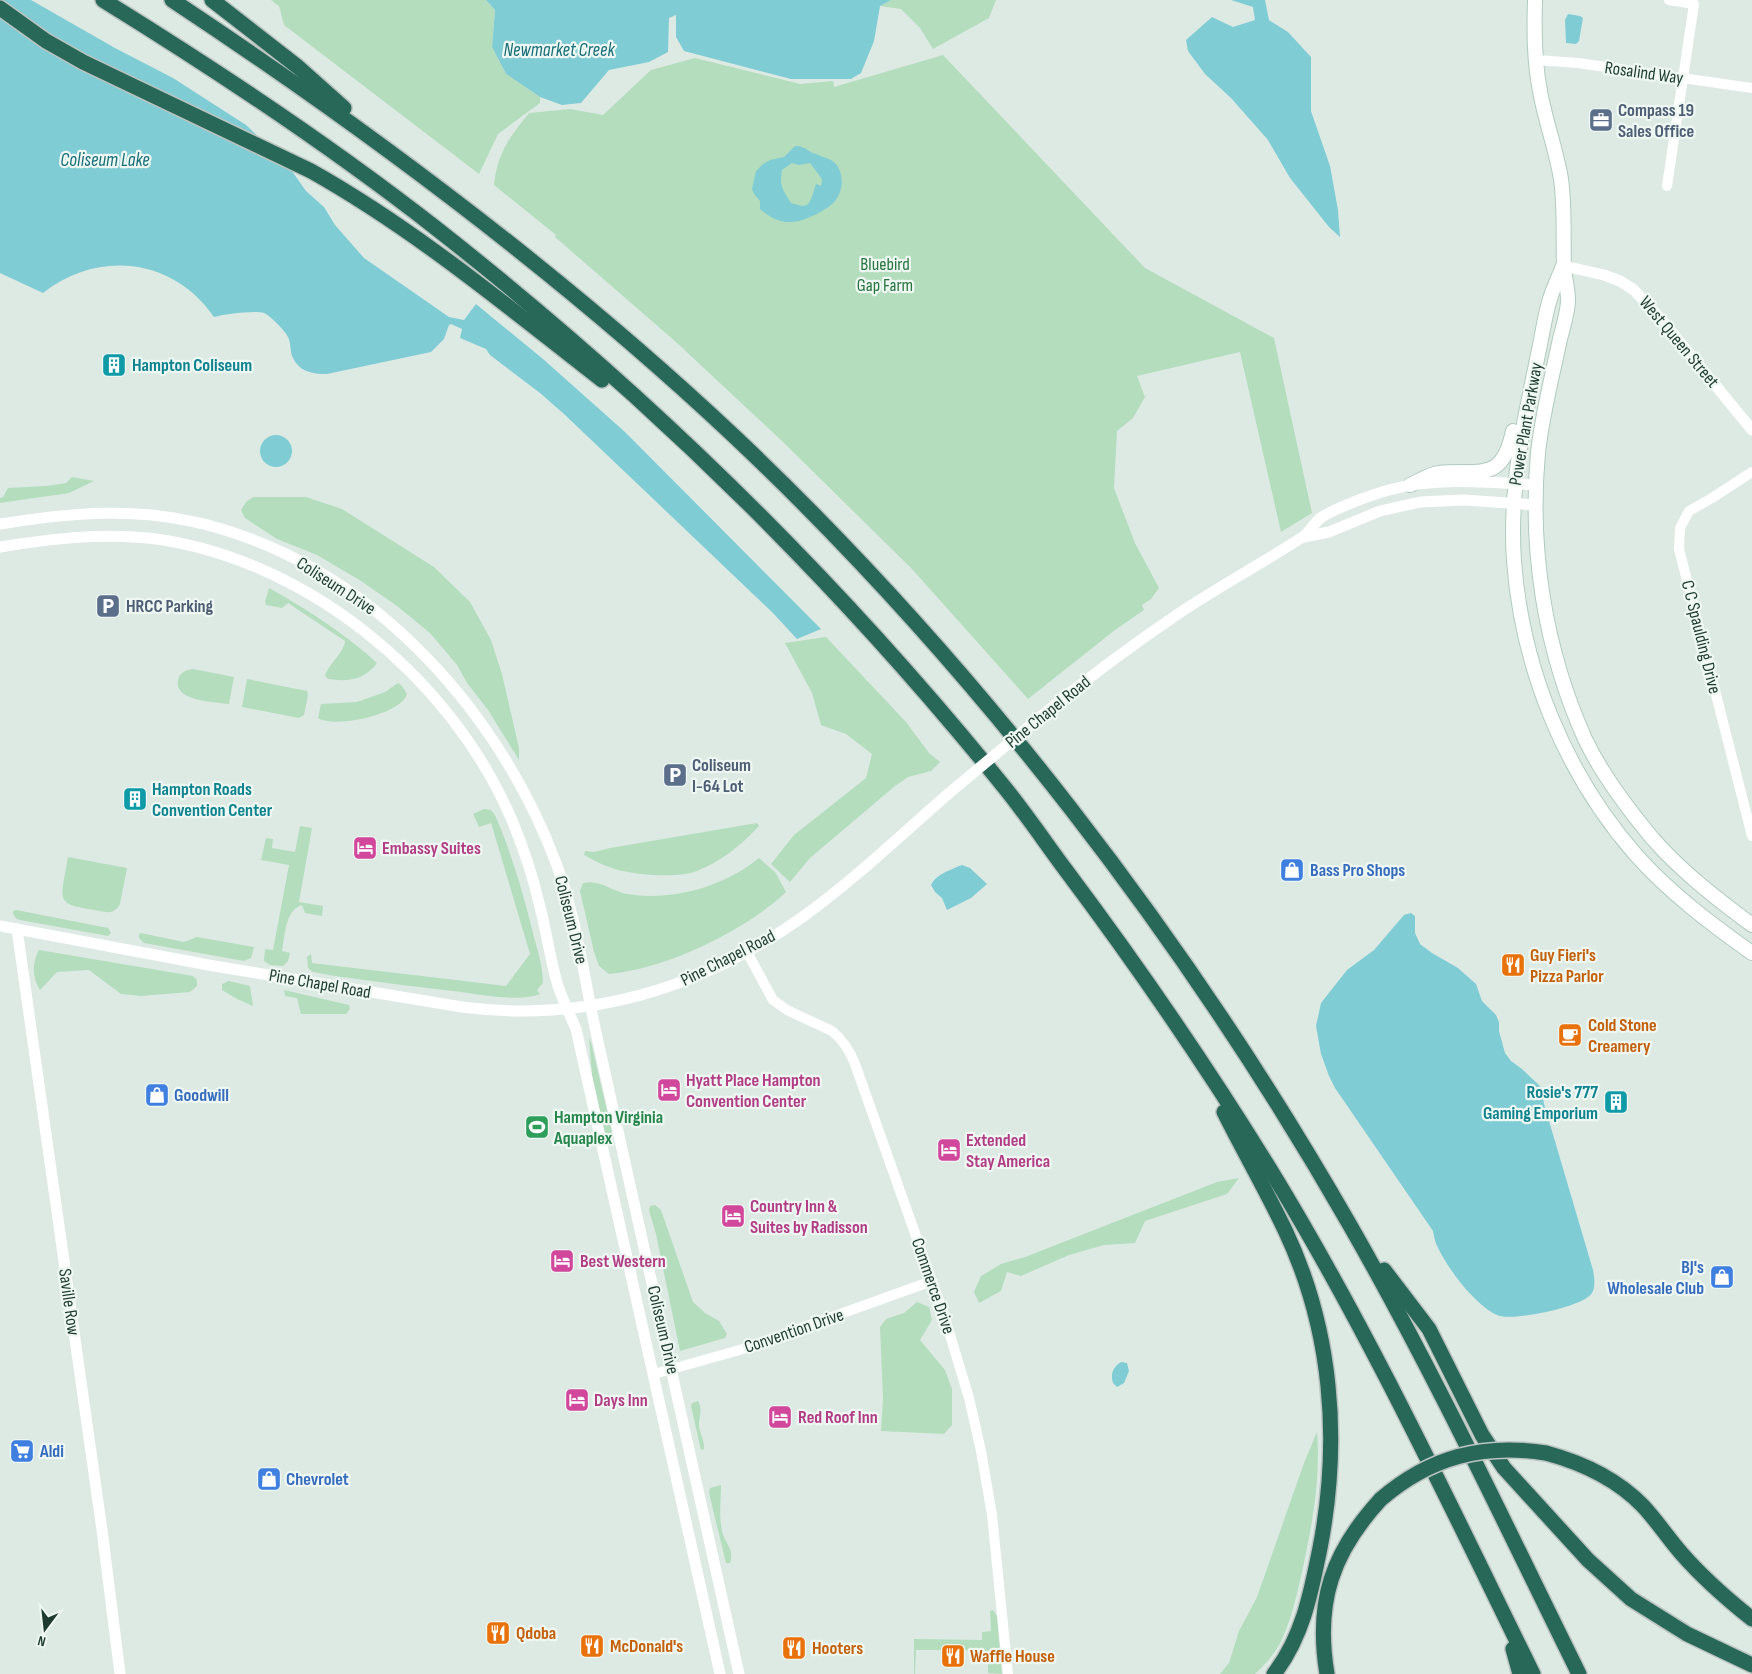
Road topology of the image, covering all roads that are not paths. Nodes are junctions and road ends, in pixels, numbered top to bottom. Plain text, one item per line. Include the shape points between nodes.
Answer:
1 (104, 0) edge
2 (172, 0) edge
3 (212, 0) edge
4 (1535, 0) edge
5 (1669, 0) edge
6 (1696, 2) edge
7 (0, 8) edge
8 (1536, 60) junction
9 (1683, 78) junction
10 (1752, 88) edge
11 (402, 162) junction
12 (1667, 186) dead end
13 (1564, 266) junction
14 (1536, 365) junction
15 (1752, 430) edge
16 (692, 450) junction
17 (1752, 472) edge
18 (1515, 483) junction
19 (1410, 485) junction
20 (1536, 485) junction
21 (1514, 503) junction
22 (1536, 505) junction
23 (0, 524) edge
24 (1304, 537) junction
25 (0, 546) edge
26 (1752, 836) edge
27 (1752, 925) edge
28 (0, 926) edge
29 (17, 929) junction
30 (747, 952) junction
31 (1752, 953) edge
32 (591, 1006) junction
33 (567, 1009) junction
34 (1187, 1040) junction
35 (1350, 1224) junction
36 (932, 1281) junction
37 (672, 1370) junction
38 (654, 1374) junction
39 (1506, 1618) junction
40 (1752, 1619) edge
41 (1752, 1665) edge
42 (120, 1674) edge
43 (720, 1674) edge
44 (739, 1674) edge
45 (1008, 1674) edge
46 (1274, 1674) edge
47 (1328, 1674) edge
48 (1520, 1674) edge
49 (1533, 1674) edge
50 (1579, 1674) edge

1 - 16 highway via 336,155 434,227 587,354
2 - 11 highway
3 - 11 highway via 298,67
4 - 8 main road, Power Plant Parkway
5 - 6 street
6 - 9 street
7 - 16 highway via 82,62 311,171 374,208 427,245
8 - 9 street, Rosalind Way
8 - 13 main road, Power Plant Parkway via 1541,98 1561,178
9 - 10 street, Rosalind Way
9 - 12 street
11 - 35 highway via 551,277 688,394 828,530 909,616 1000,721 1124,880 1244,1052
13 - 14 main road, Power Plant Parkway via 1550,299
13 - 15 street, West Queen Street via 1604,275 1634,290
13 - 20 main road, Power Plant Parkway via 1568,301 1542,426
14 - 18 main road, Power Plant Parkway
14 - 19 main road via 1524,386 1511,444 1502,461 1486,472 1437,474
16 - 34 highway via 767,521 835,593 1000,782 1119,940
17 - 26 street, C C Spaulding Drive via 1689,511 1680,528 1679,549
18 - 19 street, Pine Chapel Road via 1438,481
18 - 20 street, Pine Chapel Road
18 - 21 main road, Power Plant Parkway
19 - 24 street, Pine Chapel Road via 1387,490 1321,517
20 - 22 main road, Power Plant Parkway
21 - 22 street, Pine Chapel Road
21 - 24 street, Pine Chapel Road via 1420,502 1380,511 1329,532
21 - 31 main road, Power Plant Parkway via 1514,560 1525,636 1543,696 1568,755 1601,809 1637,855 1688,905
22 - 27 main road, Power Plant Parkway via 1538,564 1549,633 1586,740 1620,797 1654,841 1703,887
23 - 32 street, Coliseum Drive via 94,512 153,515 190,522 239,536 290,557 330,579 386,620 459,693 497,744 525,792 568,899
24 - 30 street, Pine Chapel Road, bridge via 1179,613 1107,664 827,898
25 - 33 street, Coliseum Drive via 79,536 116,536 148,538 215,552 270,572 303,590 382,647 451,719 498,792 524,854
28 - 29 street, Pine Chapel Road
29 - 33 street, Pine Chapel Road via 433,1004 512,1012
29 - 42 street, Saville Row
30 - 32 street, Pine Chapel Road via 671,987
30 - 36 street, Commerce Drive via 774,1000 787,1010 832,1031 849,1051
32 - 33 street, Pine Chapel Road
32 - 37 street, Coliseum Drive
33 - 38 street, Coliseum Drive via 576,1029
34 - 39 highway via 1269,1168 1345,1299
34 - 46 highway via 1289,1238 1316,1314 1328,1377 1329,1491 1321,1542 1306,1614 1287,1656
35 - 41 highway via 1429,1329 1482,1435 1504,1468 1544,1513 1631,1599 1687,1634
35 - 50 highway via 1433,1377
36 - 37 street, Convention Drive via 743,1349
36 - 45 street, Commerce Drive via 982,1451 996,1541
37 - 38 street, Convention Drive
37 - 44 street, Coliseum Drive
38 - 43 street, Coliseum Drive
39 - 48 highway
39 - 49 highway
40 - 47 highway, bridge via 1698,1572 1643,1506 1603,1474 1546,1453 1503,1449 1458,1456 1408,1478 1364,1517 1338,1560 1326,1597 1323,1636

